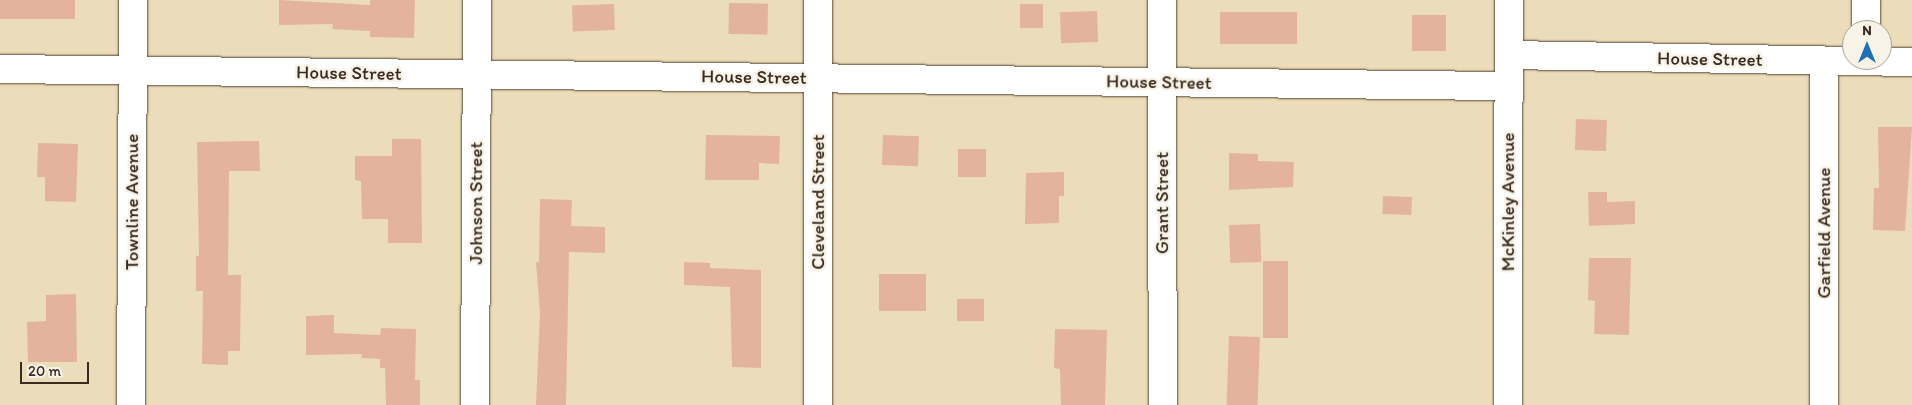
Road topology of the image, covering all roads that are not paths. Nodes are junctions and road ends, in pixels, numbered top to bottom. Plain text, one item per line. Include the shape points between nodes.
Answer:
1 (133, 0) edge
2 (477, 0) edge
3 (818, 0) edge
4 (1162, 0) edge
5 (1509, 0) edge
6 (1866, 0) edge
7 (1866, 20) edge
8 (1509, 55) junction
9 (1824, 62) junction
10 (1842, 62) edge
11 (1892, 62) edge
12 (1912, 62) edge
13 (0, 69) edge
14 (133, 71) junction
15 (476, 74) junction
16 (818, 78) junction
17 (1162, 82) junction
18 (1508, 86) junction
19 (131, 405) edge
20 (475, 405) edge
21 (818, 405) edge
22 (1163, 405) edge
23 (1508, 405) edge
24 (1824, 405) edge

1 - 14 street, Townline Avenue
2 - 15 street, Johnson Street
3 - 16 street, Cleveland Street
4 - 17 street, Grant Street
5 - 8 street, McKinley Avenue
6 - 7 street
8 - 9 street, House Street
8 - 18 street, McKinley Avenue
9 - 10 street, House Street
9 - 24 street, Garfield Avenue
11 - 12 street, House Street
13 - 14 street, House Street
14 - 15 street, House Street
14 - 19 street, Townline Avenue
15 - 16 street, House Street
15 - 20 street, Johnson Street
16 - 17 street, House Street
16 - 21 street, Cleveland Street
17 - 18 street, House Street
17 - 22 street, Grant Street
18 - 23 street, McKinley Avenue

